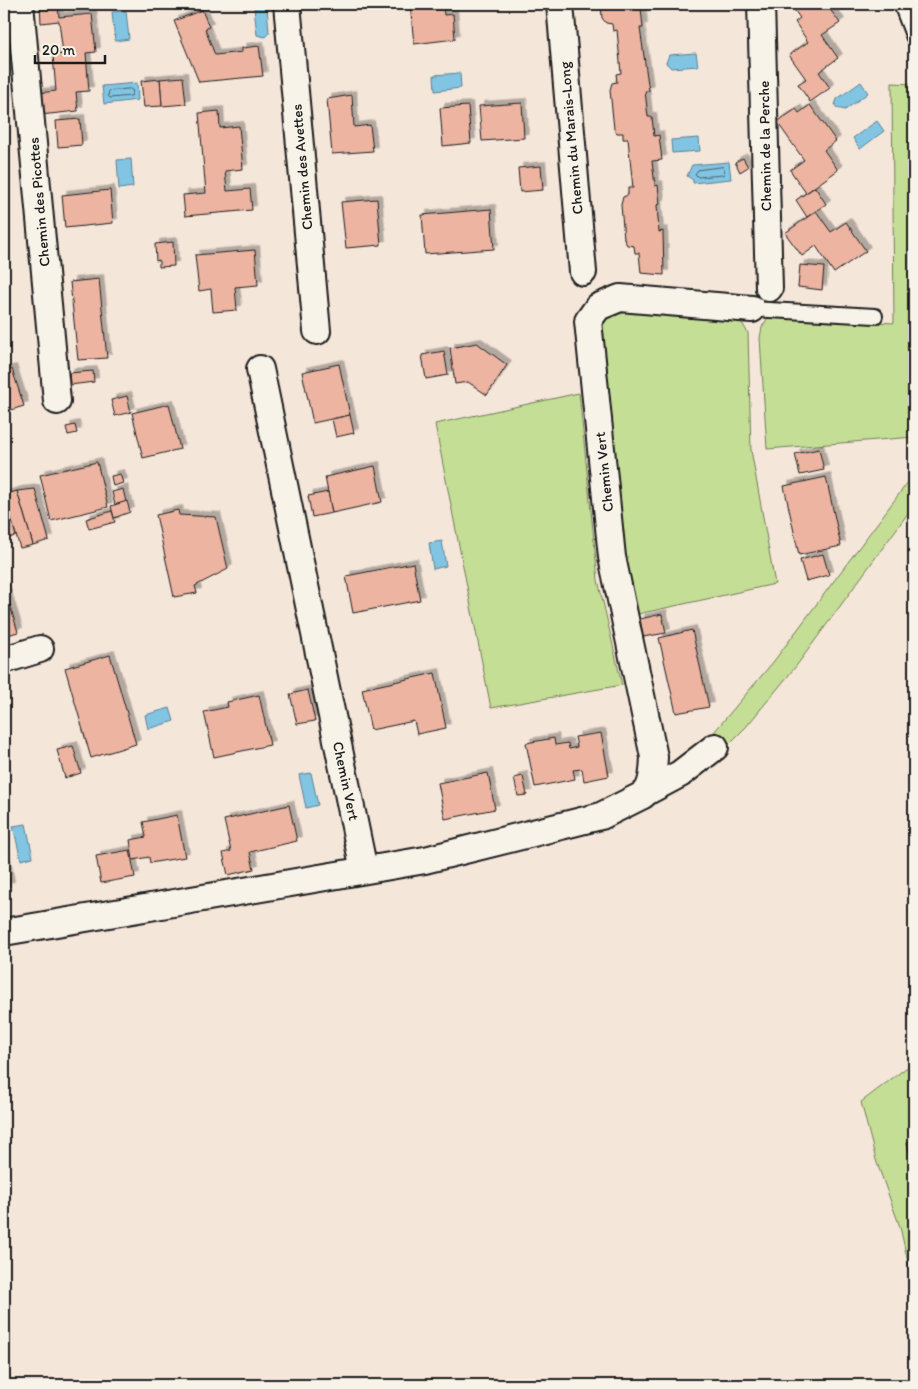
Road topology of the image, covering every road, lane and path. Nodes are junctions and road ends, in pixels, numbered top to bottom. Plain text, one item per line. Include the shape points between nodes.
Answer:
1 (20, 4) edge
2 (287, 4) edge
3 (560, 4) edge
4 (761, 4) edge
5 (901, 4) edge
6 (914, 38) edge
7 (584, 272) dead end
8 (769, 288) dead end
9 (752, 309) joint
10 (875, 316) dead end
11 (317, 331) dead end
12 (260, 368) dead end
13 (58, 401) dead end
14 (40, 649) dead end
15 (4, 660) edge
16 (715, 747) dead end
17 (648, 791) junction
18 (364, 870) junction
19 (4, 932) edge

1 - 13 street, Chemin des Picottes
2 - 11 street, Chemin des Avettes
3 - 7 street, Chemin du Marais-Long
4 - 8 street, Chemin de la Perche
5 - 6 lane
9 - 10 lane
9 - 17 street, Chemin Vert via 620,298 598,307 588,321 612,556 654,757
12 - 18 street, Chemin Vert
14 - 15 street
16 - 17 street via 680,774
17 - 18 street via 633,802 601,816 425,860
18 - 19 street

